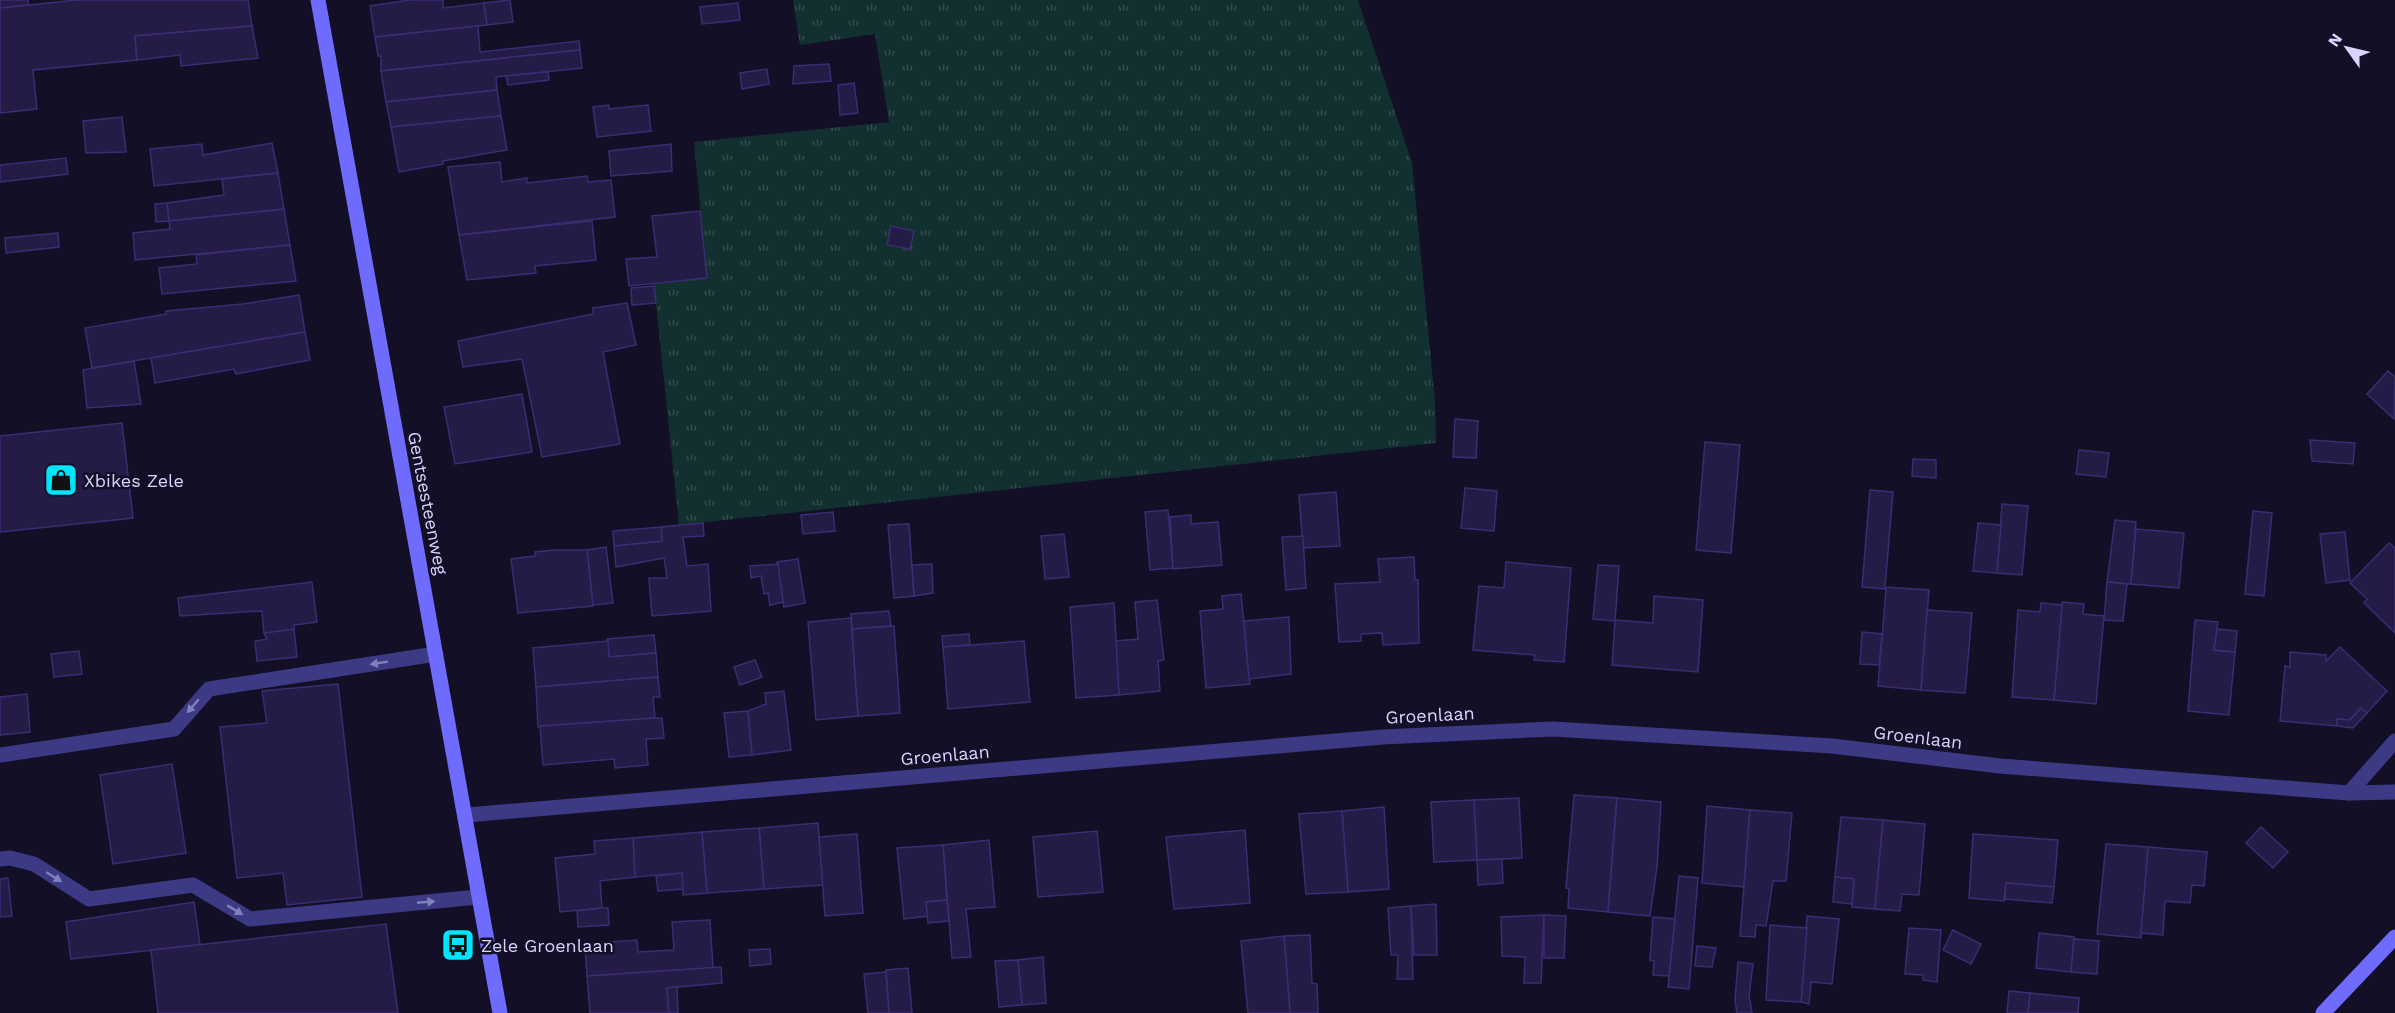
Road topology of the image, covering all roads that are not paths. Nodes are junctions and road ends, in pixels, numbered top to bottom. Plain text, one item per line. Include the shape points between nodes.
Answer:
1 (318, 0) edge
2 (436, 654) junction
3 (2395, 741) edge
4 (0, 755) edge
5 (2395, 792) edge
6 (2349, 793) junction
7 (467, 815) junction
8 (0, 860) edge
9 (478, 897) junction
10 (2395, 937) edge
11 (500, 1013) edge
12 (2323, 1013) edge

1 - 2 street, Gentsesteenweg
2 -> 4 street via 208,689 174,729
2 - 7 street, Gentsesteenweg
3 - 6 street
5 - 6 street, Groenlaan
6 - 7 street, Groenlaan via 2000,766 1832,746 1553,729 1383,737
7 - 9 street, Gentsesteenweg
8 -> 9 street via 10,858 34,864 89,899 193,885 250,919
9 - 11 street, Gentsesteenweg
10 - 12 street

